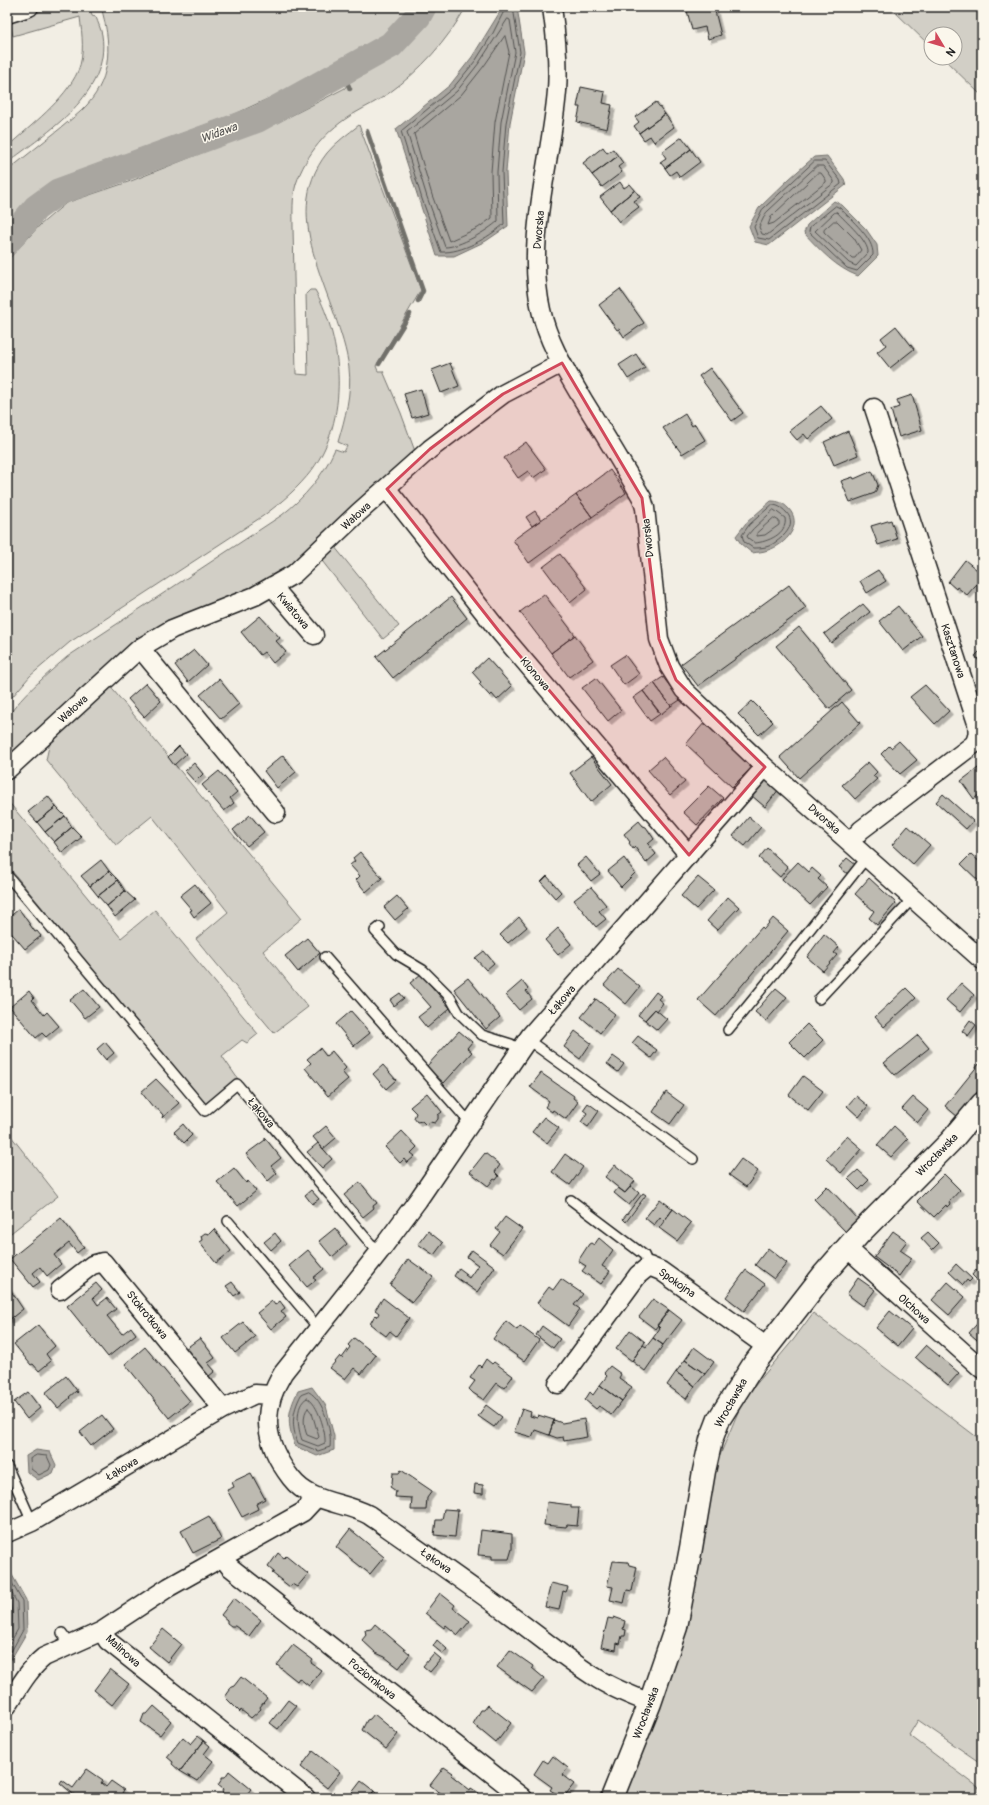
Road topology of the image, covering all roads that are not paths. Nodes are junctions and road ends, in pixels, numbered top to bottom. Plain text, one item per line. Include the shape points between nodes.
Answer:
1 (28, 7) edge
2 (552, 7) edge
3 (7, 14) edge
4 (562, 363) junction
5 (874, 408) dead end
6 (387, 489) junction
7 (272, 586) junction
8 (314, 635) dead end
9 (140, 648) junction
10 (765, 767) junction
11 (7, 770) edge
12 (276, 813) dead end
13 (850, 842) junction
14 (689, 855) junction
15 (867, 857) junction
16 (7, 875) edge
17 (913, 898) junction
18 (380, 927) dead end
19 (325, 957) dead end
20 (982, 960) edge
21 (819, 999) dead end
22 (728, 1030) dead end
23 (524, 1045) junction
24 (982, 1104) edge
25 (472, 1121) junction
26 (694, 1159) dead end
27 (571, 1200) dead end
28 (228, 1221) dead end
29 (847, 1248) junction
30 (380, 1251) junction
31 (649, 1266) junction
32 (60, 1290) dead end
33 (319, 1327) junction
34 (766, 1347) junction
35 (982, 1369) edge
36 (558, 1384) dead end
37 (271, 1395) junction
38 (223, 1410) junction
39 (7, 1466) edge
40 (316, 1498) junction
41 (18, 1528) edge
42 (223, 1558) junction
43 (102, 1631) junction
44 (650, 1703) junction
45 (7, 1706) edge
46 (306, 1798) edge
47 (523, 1798) edge
48 (612, 1798) edge

1 - 3 street
2 - 4 street, Dworska via 557,41 557,92 538,222 536,279 545,326
4 - 6 street, Wałowa via 503,394 430,449
4 - 10 street, Dworska via 642,498 659,639 669,666 684,690
5 - 13 street, Kasztanowa via 978,732 974,744 861,830
6 - 7 street, Wałowa via 294,574
6 - 14 street, Klonowa via 498,630
7 - 8 street, Kwiatowa
7 - 9 street, Wałowa via 249,599 172,629
9 - 11 street, Wałowa
9 - 12 street
10 - 13 street, Dworska
10 - 14 street, Łąkowa
13 - 15 street, Dworska
14 - 23 street, Łąkowa
15 - 17 street, Dworska
15 - 22 lane
16 - 30 lane, Łąkowa via 205,1111 237,1084 370,1243
17 - 20 street, Dworska
17 - 21 lane
18 - 23 lane via 375,931 385,944 396,954 423,970 450,997 459,1013 482,1035 511,1044
19 - 25 lane via 463,1116
23 - 25 street, Łąkowa
23 - 26 lane
24 - 29 street, Wrocławska via 933,1160
25 - 30 street, Łąkowa
27 - 31 lane via 644,1255
28 - 33 lane
29 - 34 street, Wrocławska
29 - 35 street, Olchowa
30 - 33 street, Łąkowa
31 - 34 street, Spokojna via 661,1271
31 - 36 street, Spokojna via 638,1276
32 - 38 street, Stokrotkowa via 92,1265 103,1262
33 - 37 street, Łąkowa via 283,1372
34 - 44 street, Wrocławska via 730,1399 711,1440 676,1627
37 - 38 street, Łąkowa via 255,1394
37 - 40 street, Łąkowa via 267,1423 272,1444 292,1480
38 - 41 street, Łąkowa
39 - 41 lane
40 - 42 street, Malinowa via 303,1512
40 - 44 street, Łąkowa via 369,1515 597,1678
42 - 43 street, Malinowa via 169,1587
42 - 47 street, Poziomkowa via 230,1567
43 - 45 street via 67,1639 37,1662
43 - 46 street, Malinowa via 108,1641
44 - 48 street, Wrocławska

